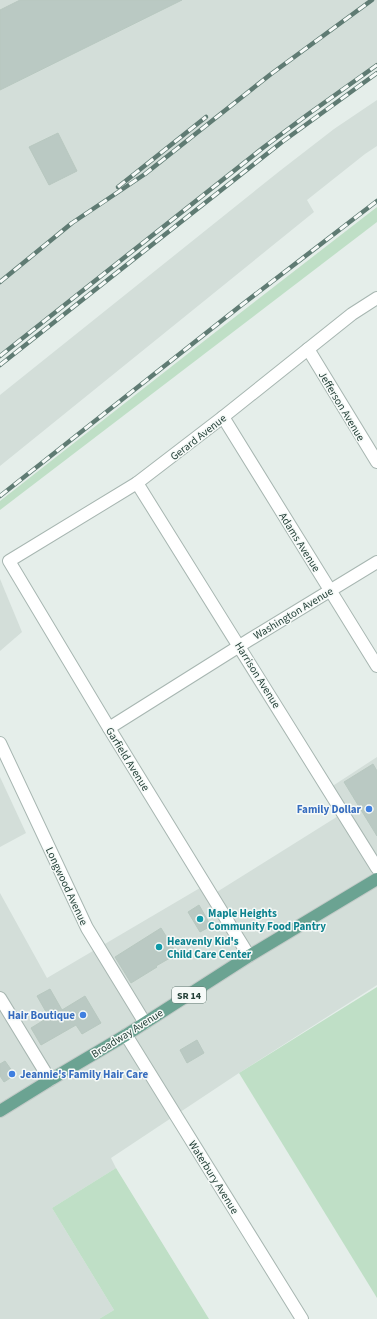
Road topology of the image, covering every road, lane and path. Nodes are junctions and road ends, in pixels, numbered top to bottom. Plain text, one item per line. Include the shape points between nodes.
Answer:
1 (377, 298) edge
2 (308, 349) junction
3 (223, 417) junction
4 (377, 462) edge
5 (138, 483) junction
6 (10, 561) joint
7 (377, 562) edge
8 (330, 591) junction
9 (240, 646) junction
10 (377, 666) edge
11 (108, 728) junction
12 (0, 743) edge
13 (377, 868) edge
14 (377, 879) edge
15 (249, 956) junction
16 (0, 998) edge
17 (145, 1023) junction
18 (126, 1035) junction
19 (50, 1080) junction
20 (0, 1111) edge
21 (302, 1319) edge

1 - 2 street, Gerard Avenue
2 - 3 street, Gerard Avenue
2 - 4 street, Jefferson Avenue
3 - 5 street, Gerard Avenue
3 - 8 street, Adams Avenue
5 - 6 street, Gerard Avenue
5 - 9 street, Harrison Avenue
6 - 11 street, Garfield Avenue
7 - 8 street, Washington Avenue
8 - 9 street, Washington Avenue
8 - 10 street, Adams Avenue
9 - 11 street, Washington Avenue
9 - 13 street, Harrison Avenue
11 - 15 street, Garfield Avenue
12 - 17 street, Longwood Avenue via 86,928
14 - 15 main road, Broadway Avenue / SR 14
15 - 17 main road, Broadway Avenue / SR 14
16 - 19 street
17 - 18 main road, Broadway Avenue / SR 14
18 - 19 main road, Broadway Avenue / SR 14
18 - 21 street, Waterbury Avenue
19 - 20 main road, Broadway Avenue / SR 14

